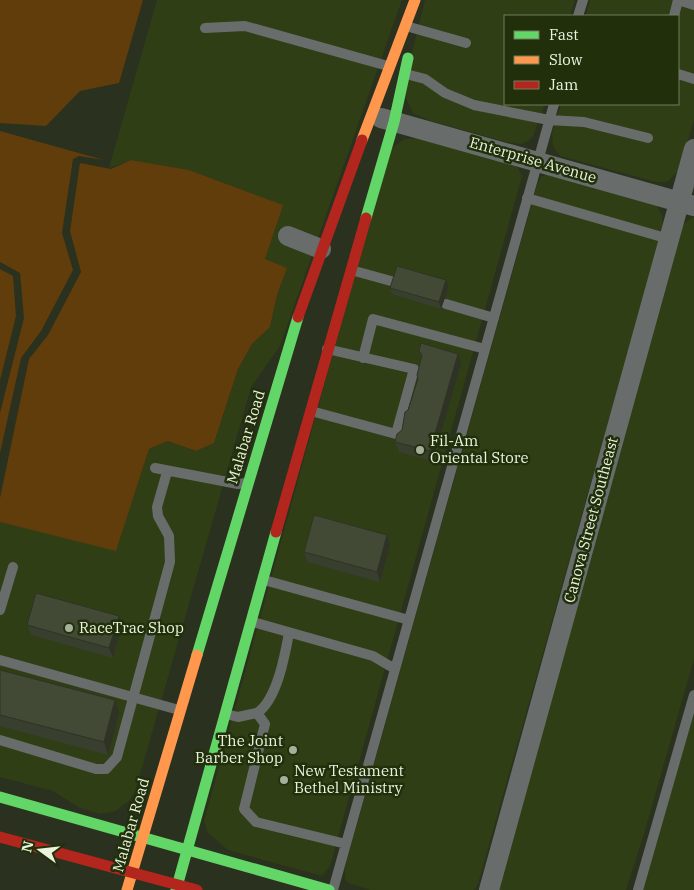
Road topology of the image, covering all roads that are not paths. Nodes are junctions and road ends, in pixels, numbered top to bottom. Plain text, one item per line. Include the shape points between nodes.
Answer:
1 (415, 0) edge
2 (421, 0) edge
3 (583, 0) edge
4 (694, 4) edge
5 (578, 15) edge
6 (674, 15) edge
7 (205, 28) dead end
8 (411, 35) junction
9 (466, 43) dead end
10 (390, 67) junction
11 (405, 74) junction
12 (679, 74) edge
13 (694, 79) edge
14 (554, 105) edge
15 (372, 115) junction
16 (549, 120) junction
17 (394, 122) junction
18 (648, 138) dead end
19 (694, 149) edge
20 (538, 161) junction
21 (527, 198) junction
22 (687, 204) edge
23 (288, 236) dead end
24 (669, 238) junction
25 (326, 253) junction
26 (345, 268) junction
27 (391, 281) edge
28 (446, 304) dead end
29 (494, 318) junction
30 (324, 349) junction
31 (485, 349) junction
32 (363, 358) junction
33 (310, 411) junction
34 (155, 468) dead end
35 (167, 472) junction
36 (247, 483) junction
37 (13, 567) dead end
38 (263, 580) junction
39 (0, 610) edge
40 (409, 620) junction
41 (252, 621) junction
42 (289, 632) junction
43 (0, 660) edge
44 (395, 668) junction
45 (694, 695) edge
46 (132, 697) junction
47 (180, 710) junction
48 (258, 713) junction
49 (226, 714) junction
50 (0, 740) edge
51 (0, 797) edge
52 (0, 837) edge
53 (143, 838) junction
54 (346, 844) junction
55 (188, 850) junction
56 (133, 872) junction
57 (177, 887) edge
58 (128, 890) edge
59 (197, 890) edge
60 (329, 890) edge
61 (333, 890) edge
62 (489, 890) edge
63 (638, 890) edge

1 - 8 main road, Malabar Road
2 - 8 main road, Malabar Road
3 - 5 lane
4 - 6 lane via 678,0
7 - 10 lane via 245,26
8 - 9 lane
8 - 10 main road, Malabar Road
8 - 11 main road, Malabar Road
10 - 11 lane
10 - 15 main road, Malabar Road
11 - 16 lane via 425,80 474,105
11 - 17 main road, Malabar Road
12 - 13 lane
14 - 16 lane
15 - 17 street, Enterprise Avenue
15 - 25 main road, Malabar Road
16 - 18 lane via 584,122
16 - 20 lane
17 - 20 street, Enterprise Avenue
17 - 26 main road, Malabar Road
19 - 22 street, Canova Street Southeast
20 - 21 lane
20 - 22 street, Enterprise Avenue
21 - 24 lane
21 - 29 lane
22 - 24 street, Canova Street Southeast
23 - 25 street
24 - 62 street, Canova Street Southeast
25 - 36 main road, Malabar Road
26 - 27 lane
26 - 30 main road, Malabar Road
28 - 29 lane
29 - 31 lane
30 - 32 lane
30 - 33 main road, Malabar Road via 316,365 317,388
31 - 32 lane via 373,319
31 - 40 lane
32 - 33 lane via 414,369 396,434
33 - 38 main road
34 - 35 lane
35 - 36 lane
35 - 46 lane via 157,507 158,516 169,536 170,562
36 - 47 main road, Malabar Road
37 - 39 lane
38 - 40 lane
38 - 41 main road
40 - 44 lane
41 - 42 lane
41 - 49 main road
42 - 44 lane via 373,656
42 - 48 lane via 272,695
43 - 46 lane
44 - 54 lane
45 - 63 lane
46 - 47 lane
46 - 50 lane via 117,757 106,769 96,769
47 - 53 main road, Malabar Road
48 - 49 lane
48 - 54 lane via 265,724 244,809 256,822
49 - 55 main road
51 - 53 main road
52 - 56 main road
53 - 55 main road
53 - 56 main road, Malabar Road
54 - 61 lane
55 - 57 main road
55 - 60 main road
56 - 57 main road
56 - 58 main road, Malabar Road
57 - 59 main road

